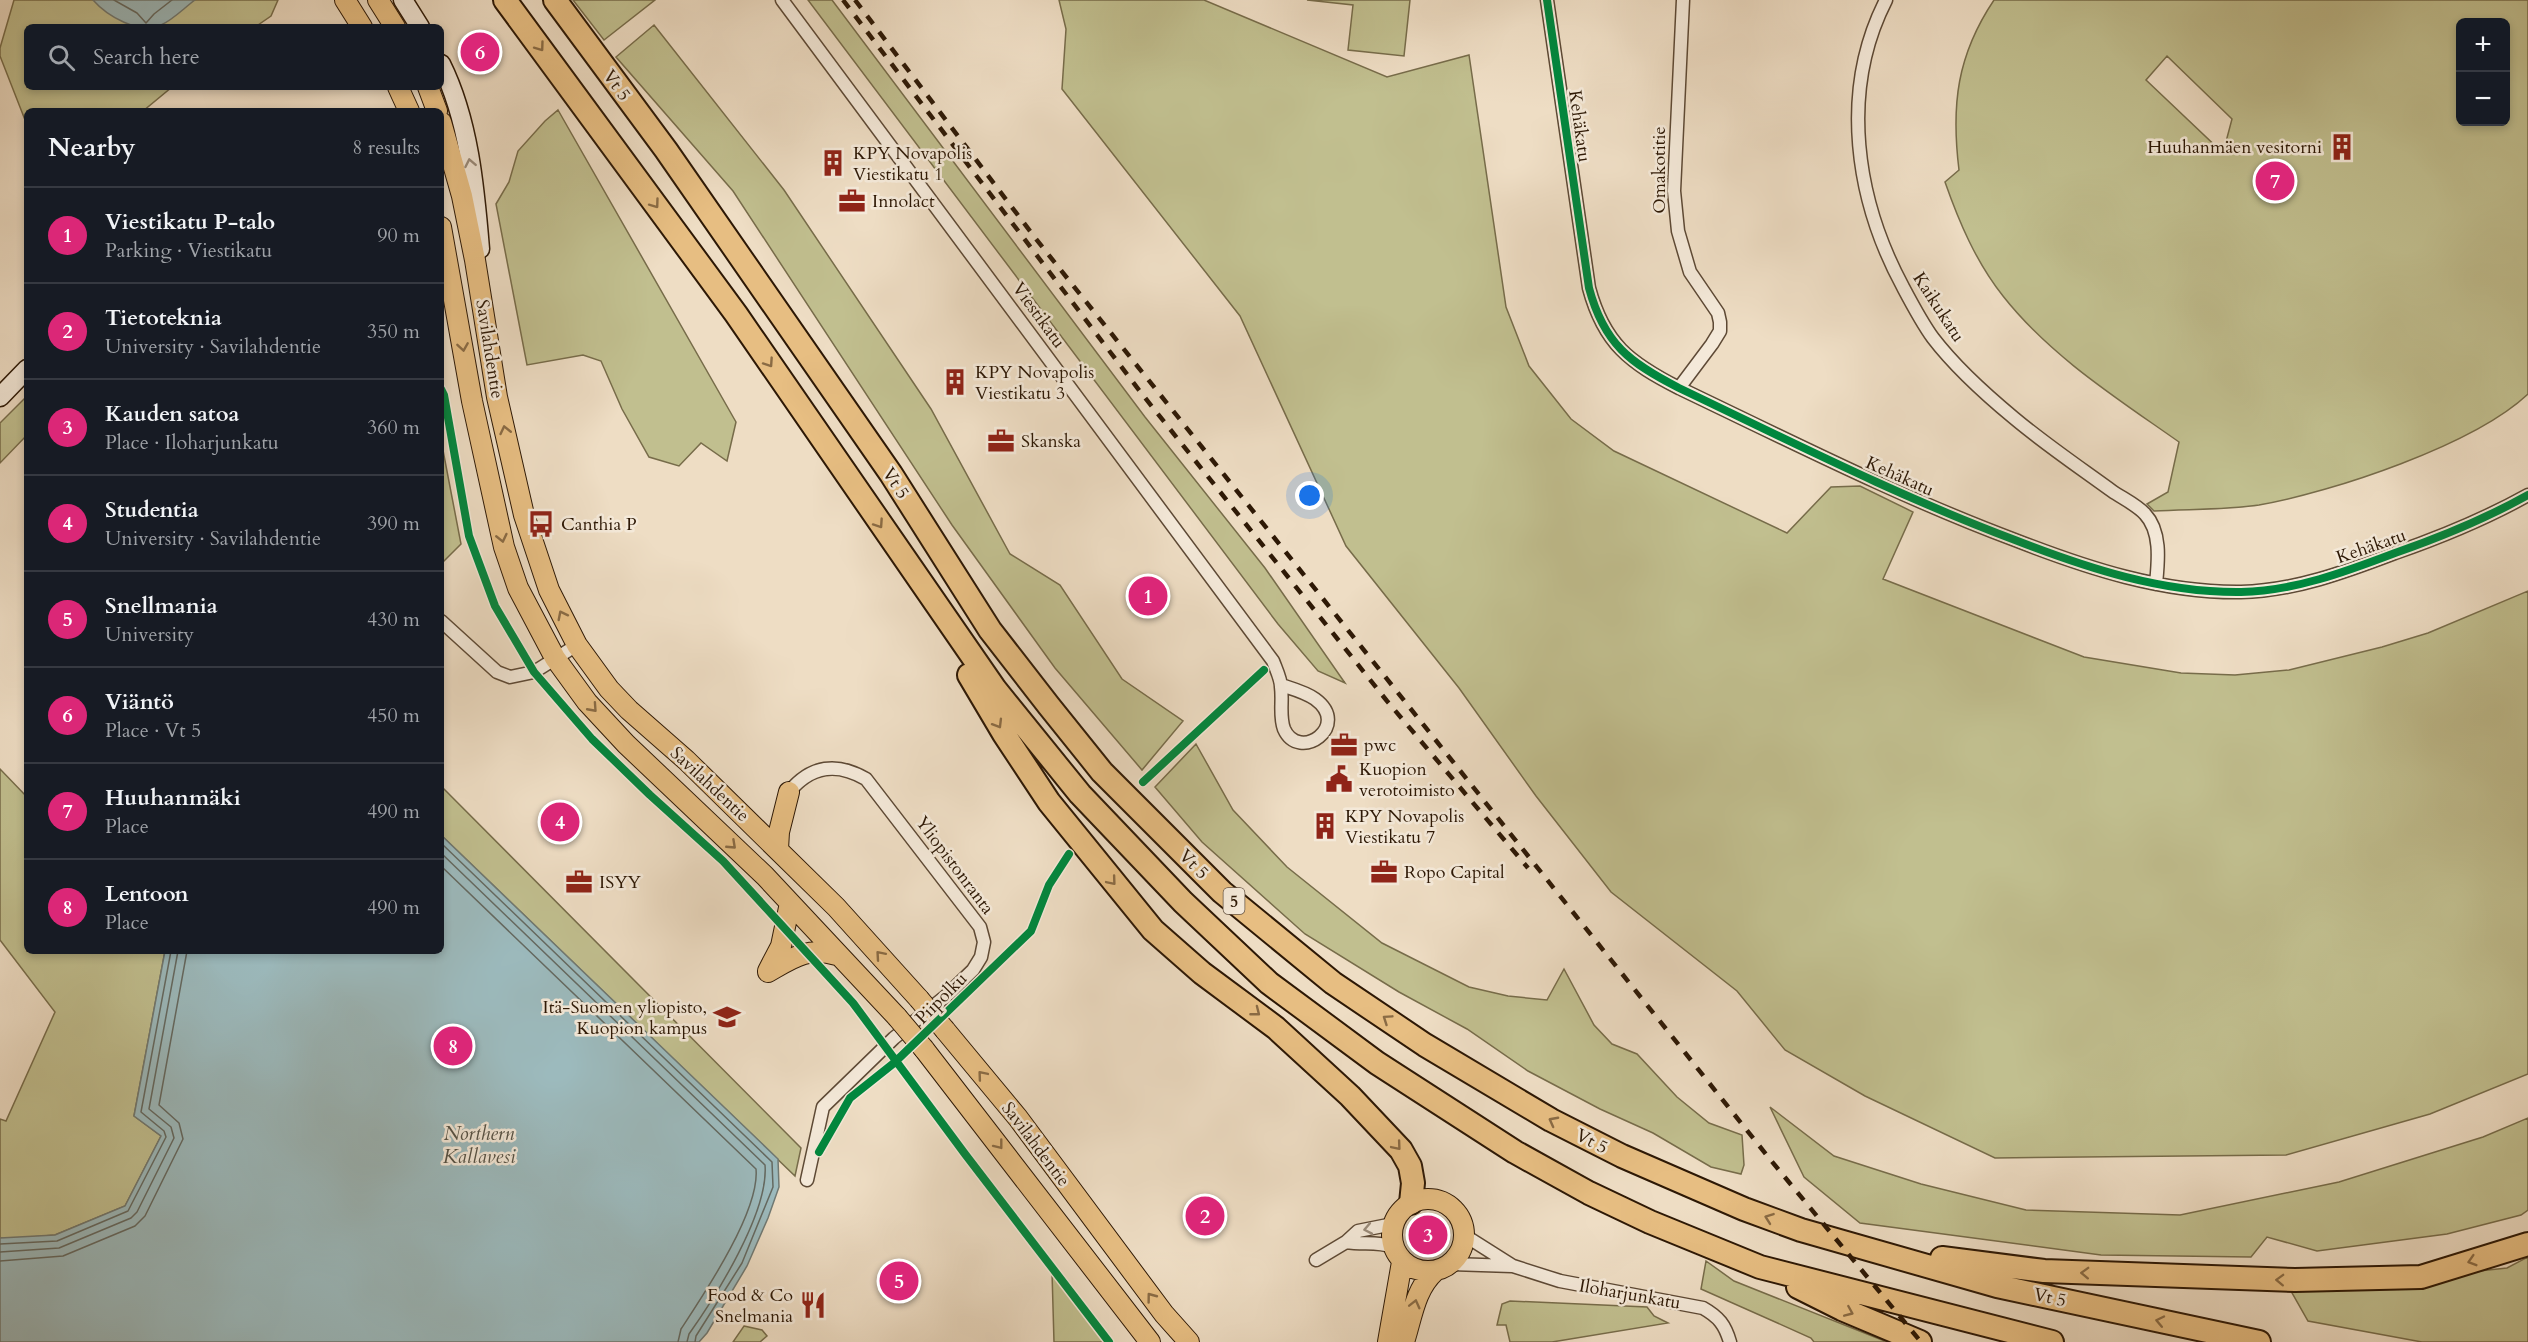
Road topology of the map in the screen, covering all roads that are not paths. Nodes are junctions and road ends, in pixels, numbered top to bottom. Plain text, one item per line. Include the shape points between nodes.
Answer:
1 (345, 0) edge
2 (378, 0) edge
3 (403, 0) edge
4 (505, 0) edge
5 (555, 0) edge
6 (782, 0) edge
7 (1547, 0) edge
8 (1683, 0) edge
9 (1886, 0) edge
10 (360, 24) edge
11 (393, 24) edge
12 (418, 24) edge
13 (444, 72) edge
14 (399, 90) edge
15 (432, 97) edge
16 (406, 108) edge
17 (411, 108) edge
18 (444, 133) edge
19 (444, 244) edge
20 (486, 326) junction
21 (24, 372) edge
22 (1679, 388) junction
23 (0, 397) edge
24 (2528, 495) edge
25 (2156, 584) junction
26 (931, 598) junction
27 (444, 624) edge
28 (577, 645) junction
29 (555, 658) junction
30 (1281, 685) junction
31 (789, 792) junction
32 (745, 817) junction
33 (778, 849) junction
34 (790, 903) junction
35 (837, 955) junction
36 (807, 1180) dead end
37 (1411, 1203) junction
38 (1393, 1224) junction
39 (1801, 1230) junction
40 (1464, 1235) junction
41 (1346, 1242) junction
42 (2528, 1244) edge
43 (1398, 1254) junction
44 (1316, 1260) dead end
45 (1513, 1266) junction
46 (1443, 1268) junction
47 (1760, 1268) junction
48 (1150, 1342) edge
49 (1189, 1342) edge
50 (1388, 1342) edge
51 (1404, 1342) edge
52 (1730, 1342) edge
53 (1920, 1342) edge
54 (2052, 1342) edge
55 (2259, 1342) edge

1 - 10 main road
2 - 11 main road
3 - 12 main road
4 -> 26 highway, Vt 5 / 5 via 736,314
39 -> 5 highway, Vt 5 / 5 via 1632,1161 1491,1087 1333,983 1222,892 1102,772 990,630 891,474 666,150
6 - 30 street, Viestikatu via 1273,661
7 - 22 street, Kehäkatu via 1594,306 1601,325 1622,352 1643,370
8 - 22 street, Omakotitie via 1674,191 1678,231 1690,272 1718,313 1720,331
9 - 25 street, Kaikukatu via 1865,58 1858,131 1869,205 1886,255 1933,337 1980,388 2043,440 2146,515 2155,533
20 -> 13 main road via 471,167 460,117
14 - 16 main road
15 - 17 main road
18 - 20 main road, Savilahdentie via 462,196
19 -> 29 main road, Savilahdentie via 504,548 518,588
28 -> 20 main road, Savilahdentie via 549,590 524,515 497,397
21 - 23 main road
22 - 25 street, Kehäkatu via 1964,521 2089,566
24 - 25 street, Kehäkatu via 2478,522 2316,580 2242,592
26 -> 37 highway via 1004,734 1085,848 1153,930 1202,973 1276,1028 1350,1096 1401,1150 1410,1166
26 - 47 highway, Vt 5 / 5 via 995,689 1080,794 1183,902 1269,983 1377,1063 1515,1152 1650,1222
27 - 29 street via 497,672 510,677 534,672
28 - 29 street
28 - 32 main road, Savilahdentie via 628,710
29 -> 34 main road, Savilahdentie via 626,744
30 - 30 street, Viestikatu via 1305,693 1328,714 1328,723 1318,738 1299,742 1285,731
31 - 32 main road via 776,808 762,816
31 - 33 main road via 778,832
31 - 36 street, Yliopistonranta via 808,774 832,768 850,770 866,779 980,927 984,942 973,970 894,1038 823,1107
32 - 33 main road, Savilahdentie
49 -> 33 main road, Savilahdentie, bridge via 1018,1118 945,1030 866,938
34 - 35 main road, Savilahdentie
34 - 35 main road via 781,946 768,972 809,952
35 -> 48 main road, Savilahdentie, bridge via 924,1049
37 - 38 main road
37 - 40 main road via 1434,1199 1454,1209
38 -> 41 street via 1358,1231
38 - 43 main road via 1391,1234
42 -> 39 highway via 2421,1277 2295,1280 2044,1271 1939,1258
55 -> 39 highway, Vt 5 / 5 via 1997,1286
40 - 45 street, Iloharjunkatu
40 - 46 main road via 1462,1250
41 - 43 street via 1380,1242
41 - 44 street
43 - 46 main road via 1411,1268 1423,1272
43 - 50 main road
45 - 46 street, Iloharjunkatu
45 - 52 street, Iloharjunkatu via 1583,1287 1703,1308 1718,1316
51 -> 46 main road via 1419,1291 1425,1280
47 -> 53 highway
47 - 54 highway, Vt 5 / 5

